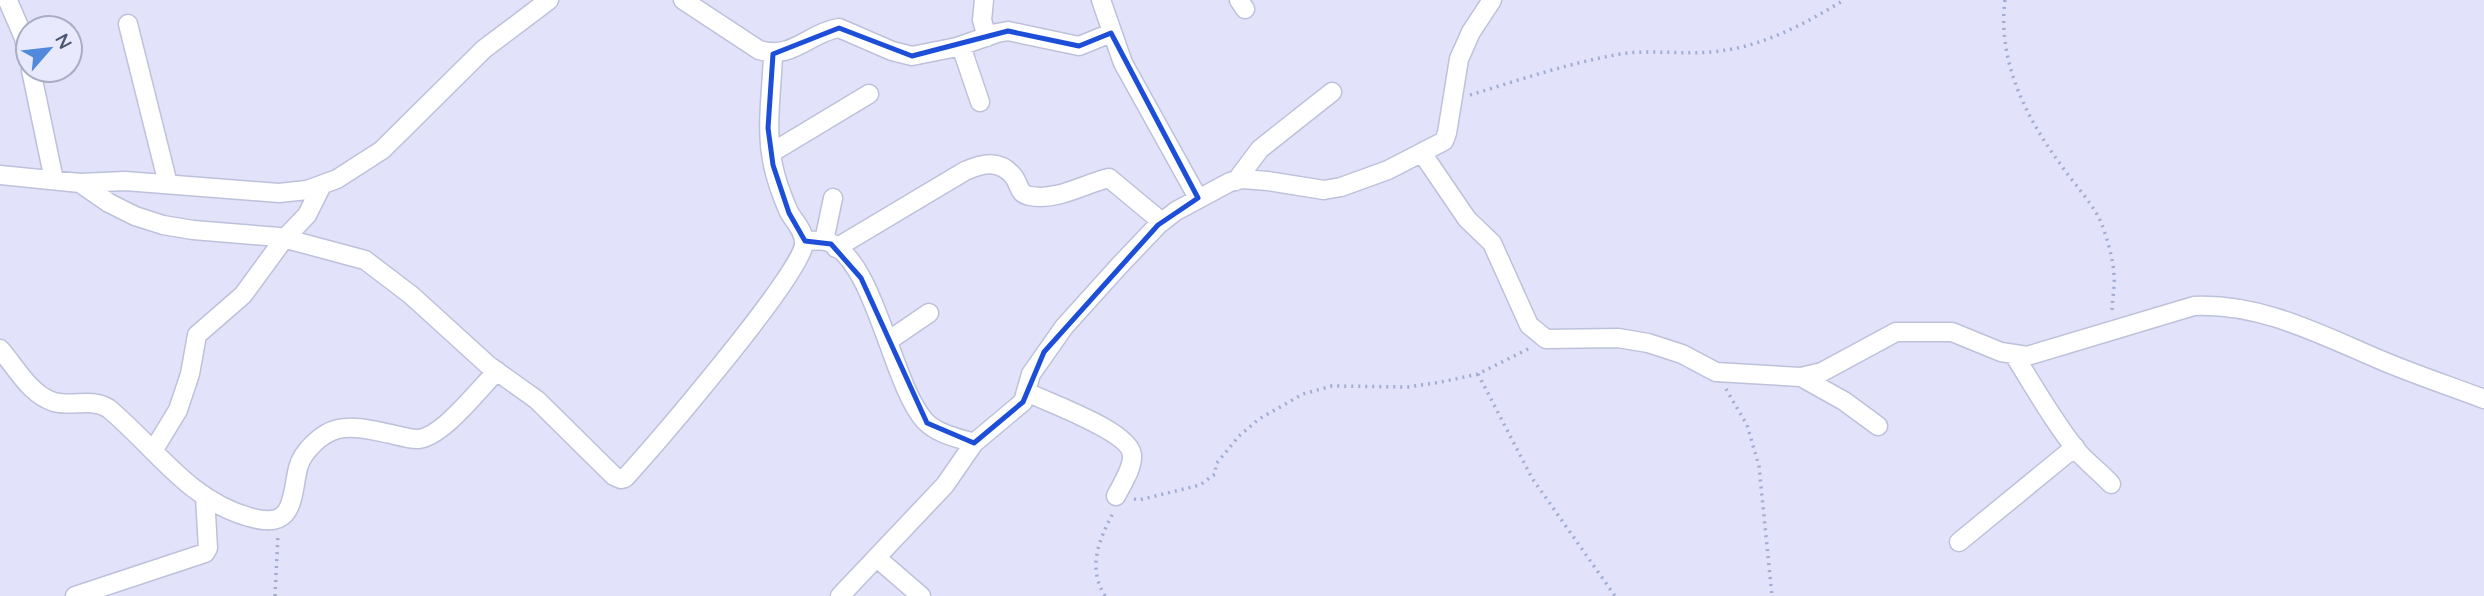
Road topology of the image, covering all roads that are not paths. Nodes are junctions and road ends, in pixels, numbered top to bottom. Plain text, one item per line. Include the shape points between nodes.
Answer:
1 (549, 0) edge
2 (984, 0) edge
3 (1101, 0) edge
4 (1492, 0) edge
5 (685, 1) edge
6 (128, 24) dead end
7 (1111, 33) junction
8 (987, 37) junction
9 (961, 46) junction
10 (773, 54) junction
11 (33, 84) edge
12 (1332, 92) dead end
13 (869, 94) dead end
14 (979, 102) dead end
15 (771, 153) junction
16 (1422, 153) junction
17 (0, 175) edge
18 (54, 180) junction
19 (1236, 181) junction
20 (80, 183) junction
21 (168, 184) junction
22 (322, 185) junction
23 (833, 198) dead end
24 (1198, 198) junction
25 (1162, 222) junction
26 (284, 239) junction
27 (805, 241) junction
28 (830, 245) junction
29 (929, 313) dead end
30 (888, 341) junction
31 (0, 349) edge
32 (2014, 355) junction
33 (496, 371) junction
34 (1801, 377) junction
35 (1027, 392) junction
36 (2484, 399) edge
37 (1878, 426) dead end
38 (974, 443) junction
39 (2075, 447) junction
40 (153, 451) junction
41 (2111, 484) dead end
42 (1116, 496) road end
43 (205, 497) junction
44 (1959, 542) dead end
45 (877, 558) junction
46 (75, 596) edge
47 (841, 596) edge
48 (921, 596) edge

1 - 22 street via 484,49 382,150
2 - 8 street via 982,20
3 - 7 street
4 - 16 street via 1459,59 1444,141
5 - 10 street via 759,50
6 - 21 street
7 - 8 street via 1079,46 1008,31
7 - 24 street via 1138,92
8 - 9 street
9 - 10 street via 912,56 839,28
9 - 14 street
10 - 15 street via 768,128
11 - 18 street
12 - 19 street via 1260,149
13 - 15 street
15 - 27 street via 782,195
16 - 19 street via 1358,181 1324,190
16 - 34 street via 1467,219 1492,243 1529,325 1546,339 1598,337 1648,343 1716,372
17 - 18 street
18 - 20 street
19 - 24 street
20 - 21 street
20 - 26 street via 118,207 163,225
21 - 22 street via 279,193
22 - 26 street via 307,215
23 - 28 street
24 - 25 street
25 - 28 street via 1109,178 1050,196 1028,196 999,165 986,163 965,170
25 - 35 street via 1064,327 1031,374
26 - 33 street via 365,260
26 - 40 street via 243,295 197,335 178,410
27 - 28 street
27 - 33 street via 797,265 764,309 625,478 614,476 537,400
28 - 30 street via 861,278
29 - 30 street
30 - 38 street via 927,423
31 - 40 street via 36,393 55,402 98,403 122,419
32 - 34 street via 1952,332 1896,332 1822,372
32 - 36 street via 2027,356 2194,306 2234,307 2280,317
32 - 39 street
33 - 43 street via 430,436 418,439 338,429 319,439 298,467 295,496 279,518 250,517
34 - 37 street
35 - 38 street via 1023,402
35 - 42 street via 1111,431 1130,447 1133,457
38 - 45 street via 945,485
39 - 41 street
39 - 44 street
40 - 43 street
43 - 46 street via 205,553
45 - 47 street
45 - 48 street

